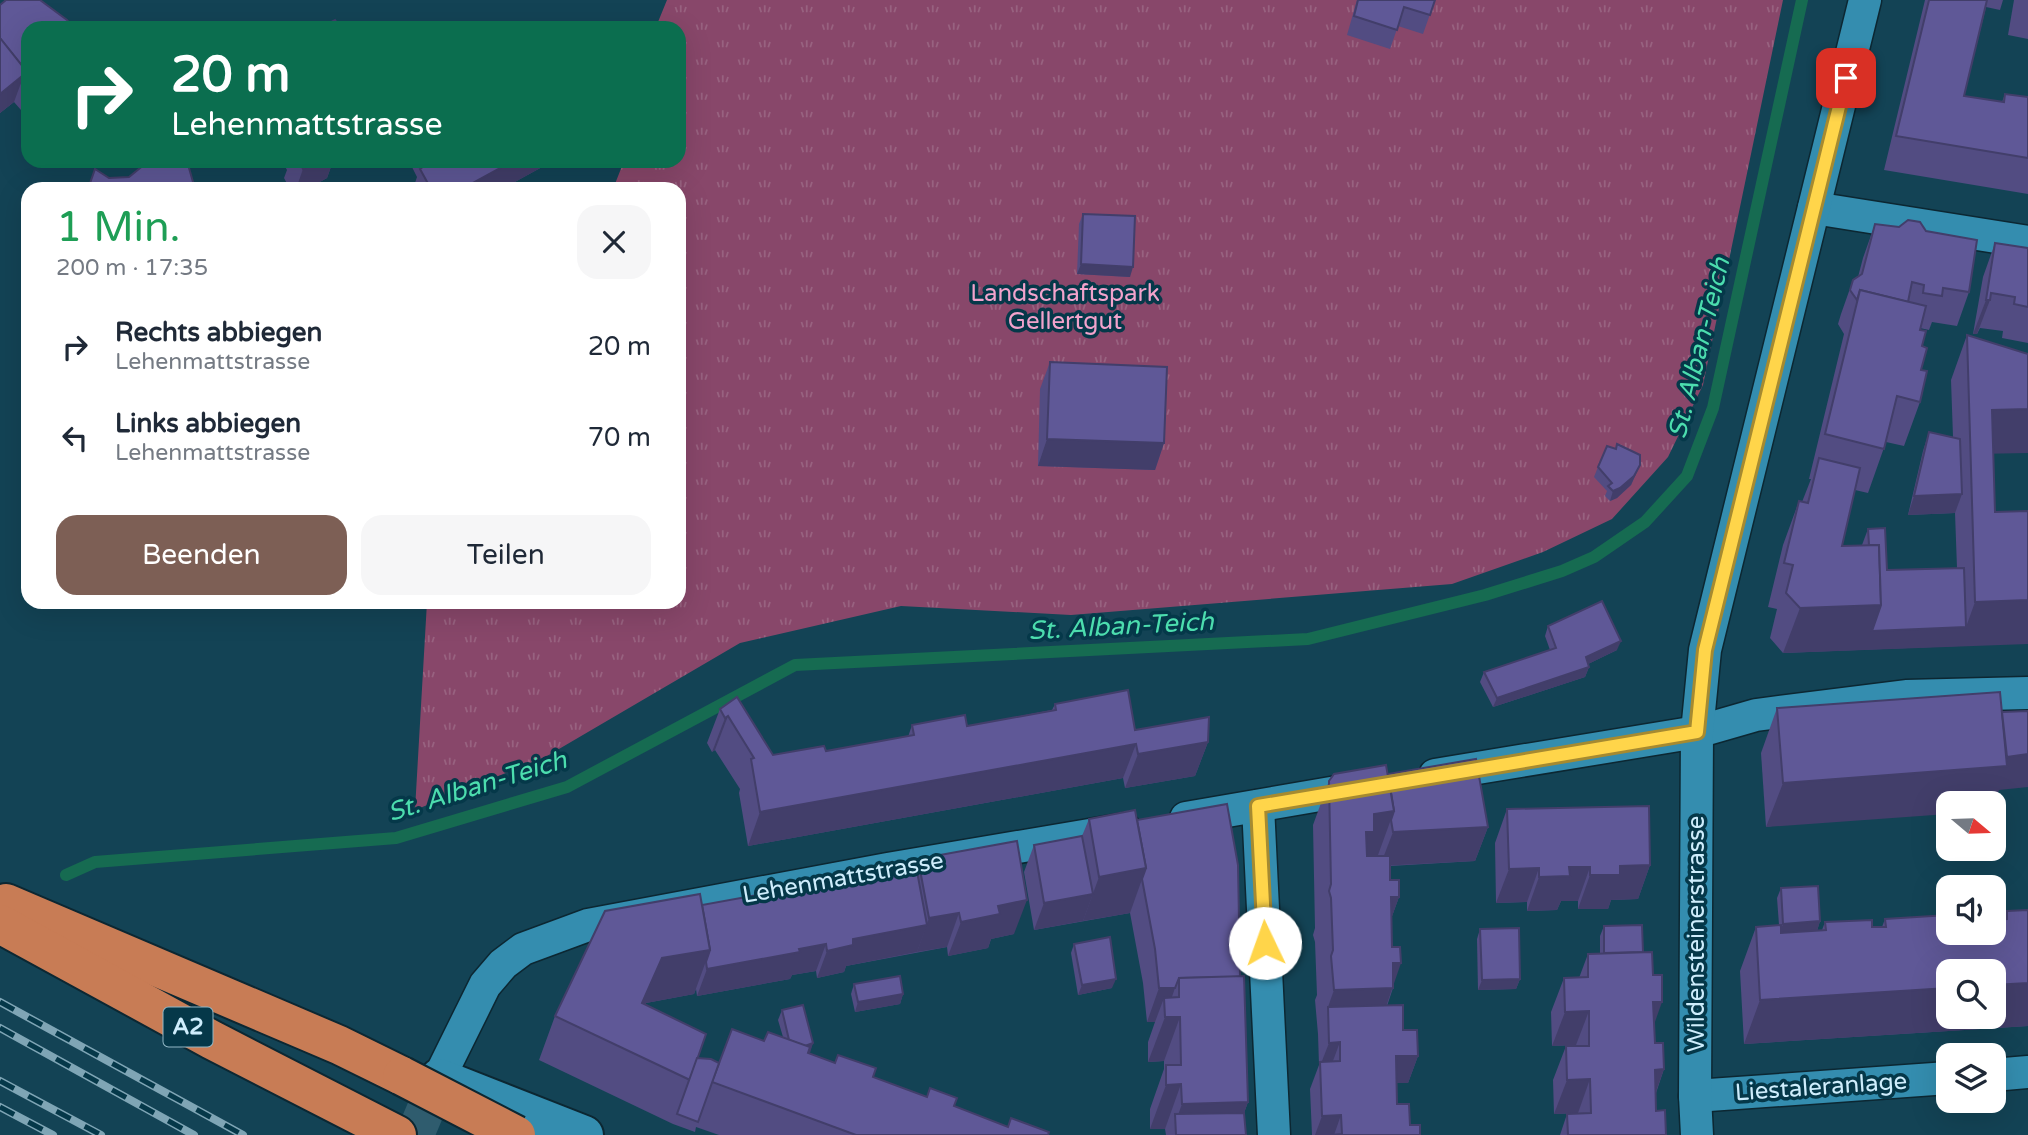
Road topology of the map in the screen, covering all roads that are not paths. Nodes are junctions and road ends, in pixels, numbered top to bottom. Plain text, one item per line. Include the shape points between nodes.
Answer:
1 (1865, 0) edge
2 (1814, 208) junction
3 (2028, 242) edge
4 (2028, 693) edge
5 (1697, 732) junction
6 (1258, 806) junction
7 (0, 901) edge
8 (0, 924) edge
9 (2028, 1072) edge
10 (2006, 1074) edge
11 (420, 1077) junction
12 (1936, 1079) edge
13 (1695, 1096) junction
14 (388, 1130) edge
15 (516, 1135) edge
16 (584, 1135) edge
17 (1274, 1135) edge
18 (1697, 1135) edge

1 - 2 street
2 - 3 street
2 - 5 street via 1705,650
4 - 5 street, Lehenmattstrasse via 1906,696 1756,715
5 - 6 street, Lehenmattstrasse
5 - 13 street, Wildensteinerstrasse
6 - 11 street, Lehenmattstrasse via 588,925 523,949 503,964
6 - 17 street
7 - 11 highway
8 - 14 highway, A2
9 - 10 street
11 - 15 highway, bridge
11 - 16 street
12 - 13 street, Liestaleranlage
13 - 18 street, Wildensteinerstrasse

